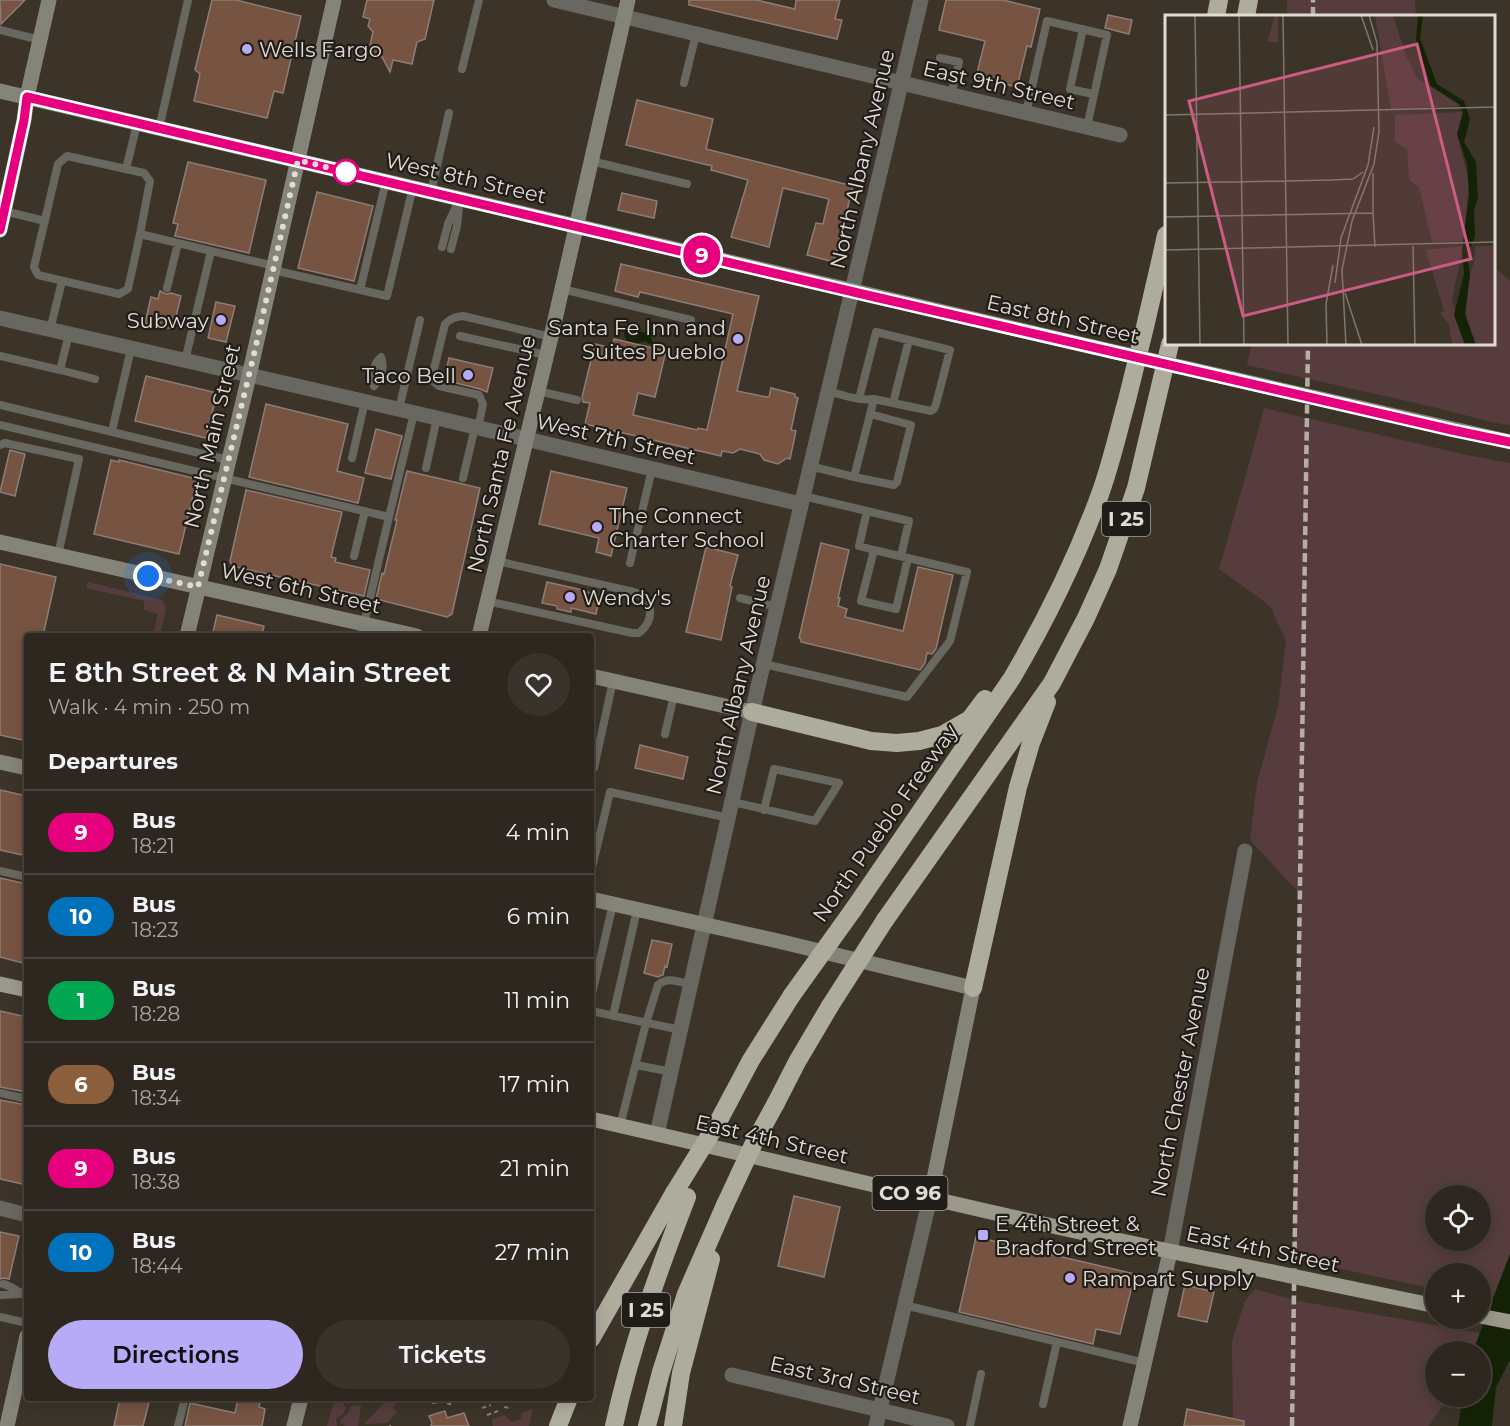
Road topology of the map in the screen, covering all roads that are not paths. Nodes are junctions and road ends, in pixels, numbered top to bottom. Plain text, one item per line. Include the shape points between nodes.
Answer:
1 (50, 0) edge
2 (188, 0) edge
3 (334, 0) edge
4 (479, 0) edge
5 (628, 0) edge
6 (921, 0) edge
7 (1219, 0) edge
8 (1249, 0) edge
9 (564, 1) edge
10 (1216, 15) edge
11 (1246, 15) edge
12 (624, 17) junction
13 (1083, 29) junction
14 (0, 30) edge
15 (696, 34) junction
16 (40, 40) junction
17 (939, 58) dead end
18 (462, 69) dead end
19 (684, 83) dead end
20 (902, 83) junction
21 (0, 91) edge
22 (1094, 94) junction
23 (951, 95) junction
24 (27, 97) junction
25 (449, 113) dead end
26 (1026, 113) junction
27 (137, 124) junction
28 (1087, 127) junction
29 (159, 129) junction
30 (1120, 135) dead end
31 (298, 160) junction
32 (591, 160) junction
33 (126, 169) junction
34 (5, 175) edge
35 (386, 181) junction
36 (687, 184) dead end
37 (413, 187) junction
38 (431, 192) junction
39 (460, 198) junction
40 (4, 206) edge
41 (45, 221) junction
42 (577, 226) junction
43 (0, 230) edge
44 (140, 234) junction
45 (177, 243) junction
46 (1165, 244) edge
47 (447, 248) dead end
48 (211, 252) junction
49 (274, 268) junction
50 (62, 281) junction
51 (167, 288) dead end
52 (562, 289) junction
53 (360, 290) junction
54 (852, 291) junction
55 (0, 318) edge
56 (420, 320) dead end
57 (691, 320) dead end
58 (50, 330) junction
59 (69, 334) junction
60 (460, 336) dead end
61 (551, 337) junction
62 (909, 340) junction
63 (1170, 345) edge
64 (131, 349) junction
65 (546, 355) junction
66 (0, 356) edge
67 (185, 361) junction
68 (60, 370) junction
69 (249, 375) junction
70 (95, 379) dead end
71 (374, 386) dead end
72 (538, 391) junction
73 (828, 391) junction
74 (859, 399) junction
75 (874, 399) junction
76 (577, 400) dead end
77 (367, 402) junction
78 (893, 403) junction
79 (0, 405) edge
80 (399, 409) junction
81 (414, 413) junction
82 (870, 414) junction
83 (437, 418) junction
84 (0, 425) edge
85 (477, 428) junction
86 (112, 432) junction
87 (526, 440) junction
88 (1510, 442) edge
89 (82, 444) junction
90 (0, 445) edge
91 (352, 458) dead end
92 (79, 459) junction
93 (228, 460) junction
94 (810, 466) junction
95 (426, 468) dead end
96 (652, 469) junction
97 (854, 477) junction
98 (224, 478) junction
99 (463, 478) dead end
100 (802, 500) junction
101 (365, 511) junction
102 (867, 511) junction
103 (389, 517) junction
104 (0, 542) edge
105 (874, 550) junction
106 (58, 555) junction
107 (354, 556) dead end
108 (904, 557) junction
109 (497, 561) junction
110 (630, 563) dead end
111 (198, 587) junction
112 (740, 598) dead end
113 (487, 601) junction
114 (777, 607) junction
115 (363, 630) edge
116 (188, 633) edge
117 (390, 633) edge
118 (480, 633) edge
119 (1030, 648) junction
120 (764, 664) junction
121 (594, 677) edge
122 (613, 681) junction
123 (1052, 683) junction
124 (674, 695) junction
125 (752, 712) junction
126 (665, 734) dead end
127 (0, 762) edge
128 (24, 767) edge
129 (594, 768) dead end
130 (732, 802) junction
131 (764, 810) junction
132 (729, 818) junction
133 (1245, 851) dead end
134 (594, 859) edge
135 (0, 871) edge
136 (24, 877) edge
137 (594, 900) edge
138 (613, 904) junction
139 (637, 910) junction
140 (705, 926) junction
141 (0, 984) edge
142 (594, 985) edge
143 (692, 985) junction
144 (973, 988) junction
145 (24, 989) edge
146 (594, 1012) edge
147 (613, 1016) junction
148 (646, 1023) junction
149 (681, 1030) junction
150 (636, 1065) junction
151 (672, 1071) junction
152 (0, 1093) edge
153 (24, 1098) edge
154 (594, 1120) edge
155 (620, 1126) junction
156 (657, 1134) junction
157 (680, 1195) junction
158 (930, 1198) junction
159 (725, 1205) junction
160 (0, 1208) edge
161 (24, 1214) edge
162 (1170, 1252) junction
163 (3, 1284) dead end
164 (23, 1294) edge
165 (0, 1296) edge
166 (1425, 1304) edge
167 (904, 1305) junction
168 (0, 1317) edge
169 (1491, 1318) edge
170 (24, 1322) edge
171 (1510, 1322) edge
172 (594, 1335) edge
173 (1057, 1342) junction
174 (24, 1350) edge
175 (1144, 1363) junction
176 (981, 1374) dead end
177 (732, 1375) dead end
178 (183, 1401) edge
179 (300, 1401) edge
180 (568, 1401) edge
181 (1043, 1404) dead end
182 (879, 1410) junction
183 (8, 1426) edge
184 (178, 1426) edge
185 (294, 1426) edge
186 (558, 1426) edge
187 (614, 1426) edge
188 (647, 1426) edge
189 (674, 1426) edge
190 (876, 1426) edge
191 (947, 1426) edge
192 (970, 1426) edge
193 (1130, 1426) edge

1 - 16 street
2 - 29 lane
3 - 31 street, North Main Street
4 - 18 lane
5 - 12 street, North Santa Fe Avenue
6 - 20 street, North Albany Avenue
7 - 10 highway
8 - 11 highway
9 - 12 street, East 9th Street
12 - 15 street, East 9th Street
12 - 32 street, North Santa Fe Avenue
13 - 22 lane via 1107,35
13 - 22 lane via 1070,89
13 - 26 lane via 1047,21
14 - 16 lane
15 - 19 lane
15 - 20 street, East 9th Street
16 - 24 street
17 - 23 lane via 958,62
20 - 23 street, East 9th Street
20 - 54 street, North Albany Avenue
21 - 24 street, West 8th Street
22 - 28 lane
23 - 26 street, East 9th Street
24 - 27 street, West 8th Street
24 - 34 street via 24,120
25 - 38 lane
26 - 28 street, East 9th Street
27 - 29 street, West 8th Street
27 - 33 lane
28 - 30 street, East 9th Street
29 - 31 street, West 8th Street
31 - 35 street, West 8th Street
31 - 49 street, North Main Street
32 - 36 lane
32 - 42 street, North Santa Fe Avenue
33 - 41 lane via 67,156 58,164
33 - 44 lane via 144,173 150,181
34 - 40 street
35 - 37 street, West 8th Street
35 - 53 lane
37 - 38 street, West 8th Street
37 - 53 lane via 387,296
38 - 39 street, West 8th Street
39 - 42 street, West 8th Street
39 - 47 lane via 457,226
40 - 41 lane
40 - 43 street
41 - 50 lane via 34,267 38,275
42 - 52 street, North Santa Fe Avenue
42 - 54 street, West 8th Street
44 - 45 lane
44 - 50 lane via 128,289 119,294
45 - 48 lane
45 - 51 lane
46 - 119 highway, North Pueblo Freeway / I 25 via 1100,494
48 - 49 lane
48 - 67 lane
49 - 53 lane
49 - 69 street, North Main Street
50 - 58 lane
52 - 57 lane
52 - 61 street, North Santa Fe Avenue
54 - 73 street, North Albany Avenue
54 - 88 street, East 8th Street, bridge
55 - 58 street, West 7th Street
56 - 80 lane
58 - 59 street, West 7th Street
59 - 64 street, West 7th Street
59 - 68 lane
60 - 65 lane
61 - 65 street, North Santa Fe Avenue
61 - 85 lane via 463,316 449,319 432,377 439,386 482,398
62 - 74 lane via 876,332
62 - 78 lane
62 - 78 lane via 950,350 934,409
63 - 123 highway, I 25 via 1123,530 1086,618
64 - 67 street, West 7th Street
64 - 86 lane
65 - 72 street, North Santa Fe Avenue
66 - 68 lane
67 - 69 street, West 7th Street
68 - 70 lane
69 - 77 street, West 7th Street
69 - 93 street, North Main Street
71 - 77 lane
72 - 76 lane
72 - 87 street, North Santa Fe Avenue
73 - 74 lane
73 - 94 street, North Albany Avenue
74 - 75 lane
75 - 78 lane
75 - 82 lane
77 - 80 street, West 7th Street
77 - 91 lane
79 - 86 lane
80 - 81 street, West 7th Street
81 - 83 street, West 7th Street
81 - 103 lane
82 - 97 lane
82 - 97 lane via 912,425 894,485
83 - 85 street, West 7th Street
83 - 95 lane
84 - 89 lane
85 - 87 street, West 7th Street
85 - 99 lane
86 - 93 lane
87 - 96 street, West 7th Street
87 - 109 street, North Santa Fe Avenue
89 - 92 lane
89 - 98 lane
90 - 92 lane
92 - 106 lane
93 - 98 street, North Main Street
94 - 97 lane
94 - 100 street, North Albany Avenue
96 - 100 street, West 7th Street
96 - 110 lane
98 - 101 lane
98 - 111 street, North Main Street
100 - 102 lane
100 - 114 street, North Albany Avenue
101 - 103 lane
101 - 107 lane
102 - 105 lane via 859,546
102 - 108 lane via 909,520
103 - 115 lane
104 - 106 street, West 6th Street
105 - 108 lane
105 - 108 lane via 861,601 896,609
106 - 111 street, West 6th Street
108 - 120 lane via 967,572 950,641 907,697
109 - 113 street, North Santa Fe Avenue
109 - 113 lane via 634,592 646,600 650,613 644,629 632,633
111 - 115 street, West 6th Street
111 - 116 street, North Main Street
112 - 114 lane
113 - 118 street, North Santa Fe Avenue
114 - 120 street, North Albany Avenue
115 - 117 street, West 6th Street
119 - 125 highway via 970,719 942,735 919,741 871,741
119 - 157 highway, North Pueblo Freeway / I 25, bridge via 992,710 767,1034
120 - 125 street, North Albany Avenue
121 - 122 street
122 - 124 street
122 - 129 lane
123 - 144 highway via 1018,787
123 - 159 highway, I 25, bridge via 885,920 830,1006 797,1062
124 - 125 street
124 - 126 lane
125 - 130 street, North Albany Avenue
127 - 128 street
130 - 131 lane
130 - 132 street, North Albany Avenue
131 - 131 lane via 815,821 839,783 774,768
132 - 134 lane via 610,792
132 - 140 street, North Albany Avenue
133 - 162 street, North Chester Avenue
135 - 136 lane
137 - 138 street
138 - 139 street
138 - 142 lane
139 - 140 street
139 - 147 lane
140 - 143 street, North Albany Avenue
140 - 144 street
141 - 145 main road
143 - 148 lane via 668,979 657,985
143 - 149 street, North Albany Avenue
144 - 158 street
146 - 147 lane
147 - 148 lane
148 - 149 lane
148 - 150 lane
149 - 151 street, North Albany Avenue
150 - 151 lane
150 - 155 lane
151 - 156 street, North Albany Avenue
152 - 153 lane
154 - 155 main road, East 4th Street / CO 96
155 - 156 main road, East 4th Street / CO 96
156 - 158 main road, East 4th Street / CO 96
157 - 172 highway
157 - 187 highway, I 25
158 - 162 main road, East 4th Street / CO 96
158 - 167 street
159 - 188 highway, I 25 via 686,1294
159 - 189 highway via 681,1373
160 - 161 street
162 - 166 main road, East 4th Street / CO 96, bridge
162 - 175 street, North Chester Avenue
163 - 164 lane
164 - 165 lane
167 - 173 lane
167 - 182 street
168 - 170 lane
169 - 171 main road
173 - 175 lane
173 - 181 lane
174 - 183 street
175 - 193 street, North Chester Avenue
176 - 192 lane
177 - 182 street, East 3rd Street
178 - 184 lane
179 - 185 street
180 - 186 highway
182 - 190 street
182 - 191 street, East 3rd Street

